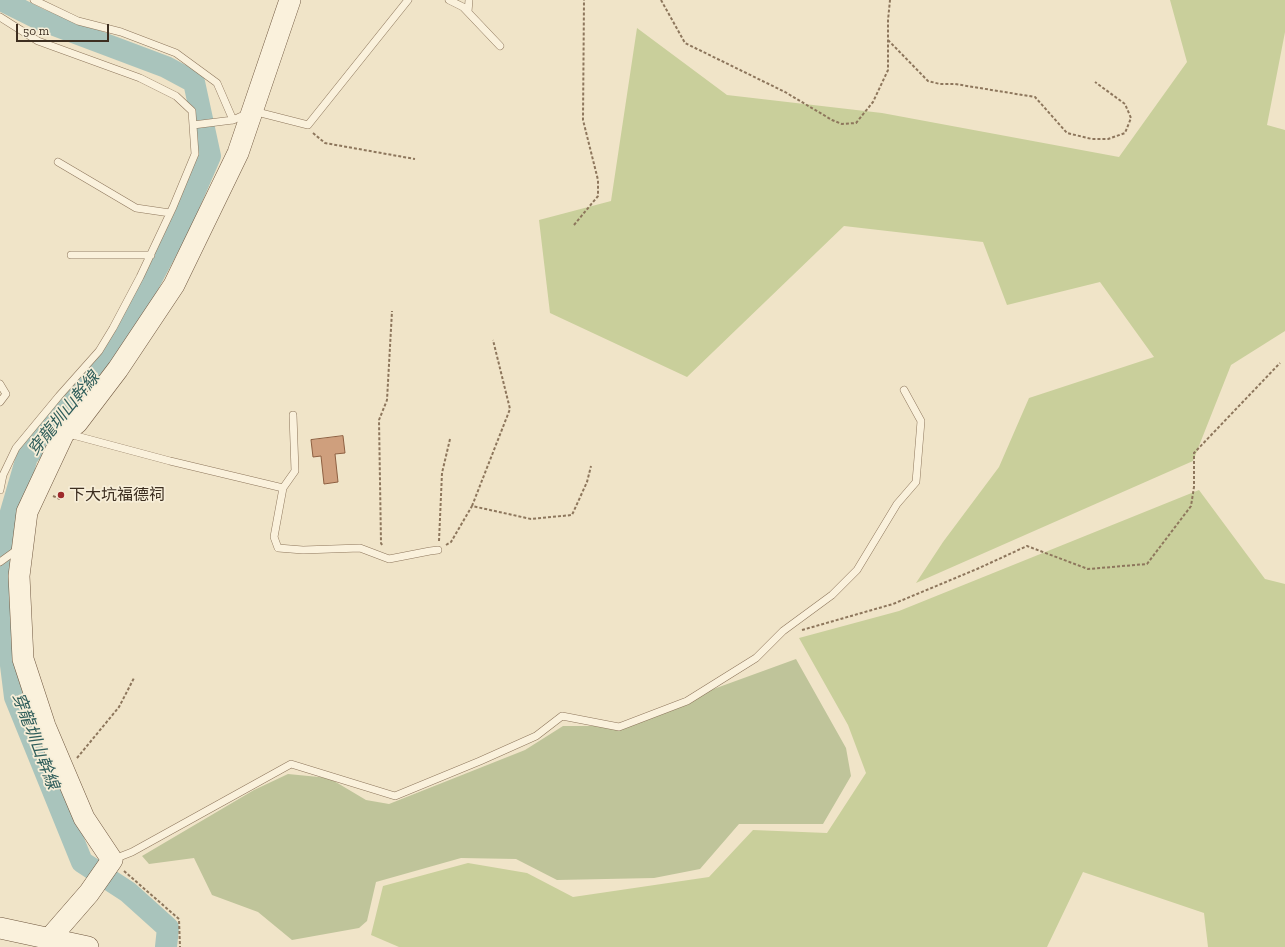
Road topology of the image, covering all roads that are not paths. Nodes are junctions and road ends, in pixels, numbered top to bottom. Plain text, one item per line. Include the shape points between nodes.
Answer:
1 (34, 0) edge
2 (290, 0) edge
3 (408, 0) edge
4 (449, 0) edge
5 (468, 0) edge
6 (468, 12) junction
7 (0, 17) edge
8 (500, 46) dead end
9 (253, 111) junction
10 (233, 120) junction
11 (193, 125) junction
12 (58, 162) dead end
13 (170, 214) junction
14 (71, 254) dead end
15 (150, 255) junction
16 (0, 384) edge
17 (904, 390) dead end
18 (0, 402) edge
19 (293, 415) dead end
20 (64, 433) junction
21 (283, 488) junction
22 (0, 490) edge
23 (22, 546) junction
24 (438, 550) road end
25 (0, 562) edge
26 (112, 860) junction
27 (0, 928) edge
28 (56, 942) edge
29 (88, 947) edge

1 - 10 lane via 78,21 121,32 176,53 217,83
2 - 9 street
3 - 9 lane via 308,125
4 - 6 lane via 464,7
5 - 6 lane
6 - 8 lane
7 - 11 lane via 38,41 140,78 176,96 192,111
9 - 10 lane
9 - 20 street via 238,153 174,286 118,369 77,423
10 - 11 lane
11 - 13 lane via 195,154
12 - 13 lane via 136,208
13 - 15 lane
14 - 15 lane
15 - 22 lane via 99,351 16,448 3,475
16 - 18 lane via 6,394
17 - 26 lane via 921,421 916,482 897,504 858,570 832,595 782,631 756,658 687,701 619,726 562,716 536,736 395,796 291,764 132,852
19 - 21 lane via 295,471
20 - 21 lane
20 - 23 street via 27,512
21 - 24 lane via 274,537 278,548 360,548 389,559
23 - 25 lane
23 - 26 street via 19,576 22,660 45,726 84,818
26 - 28 street
27 - 28 street
28 - 29 street

